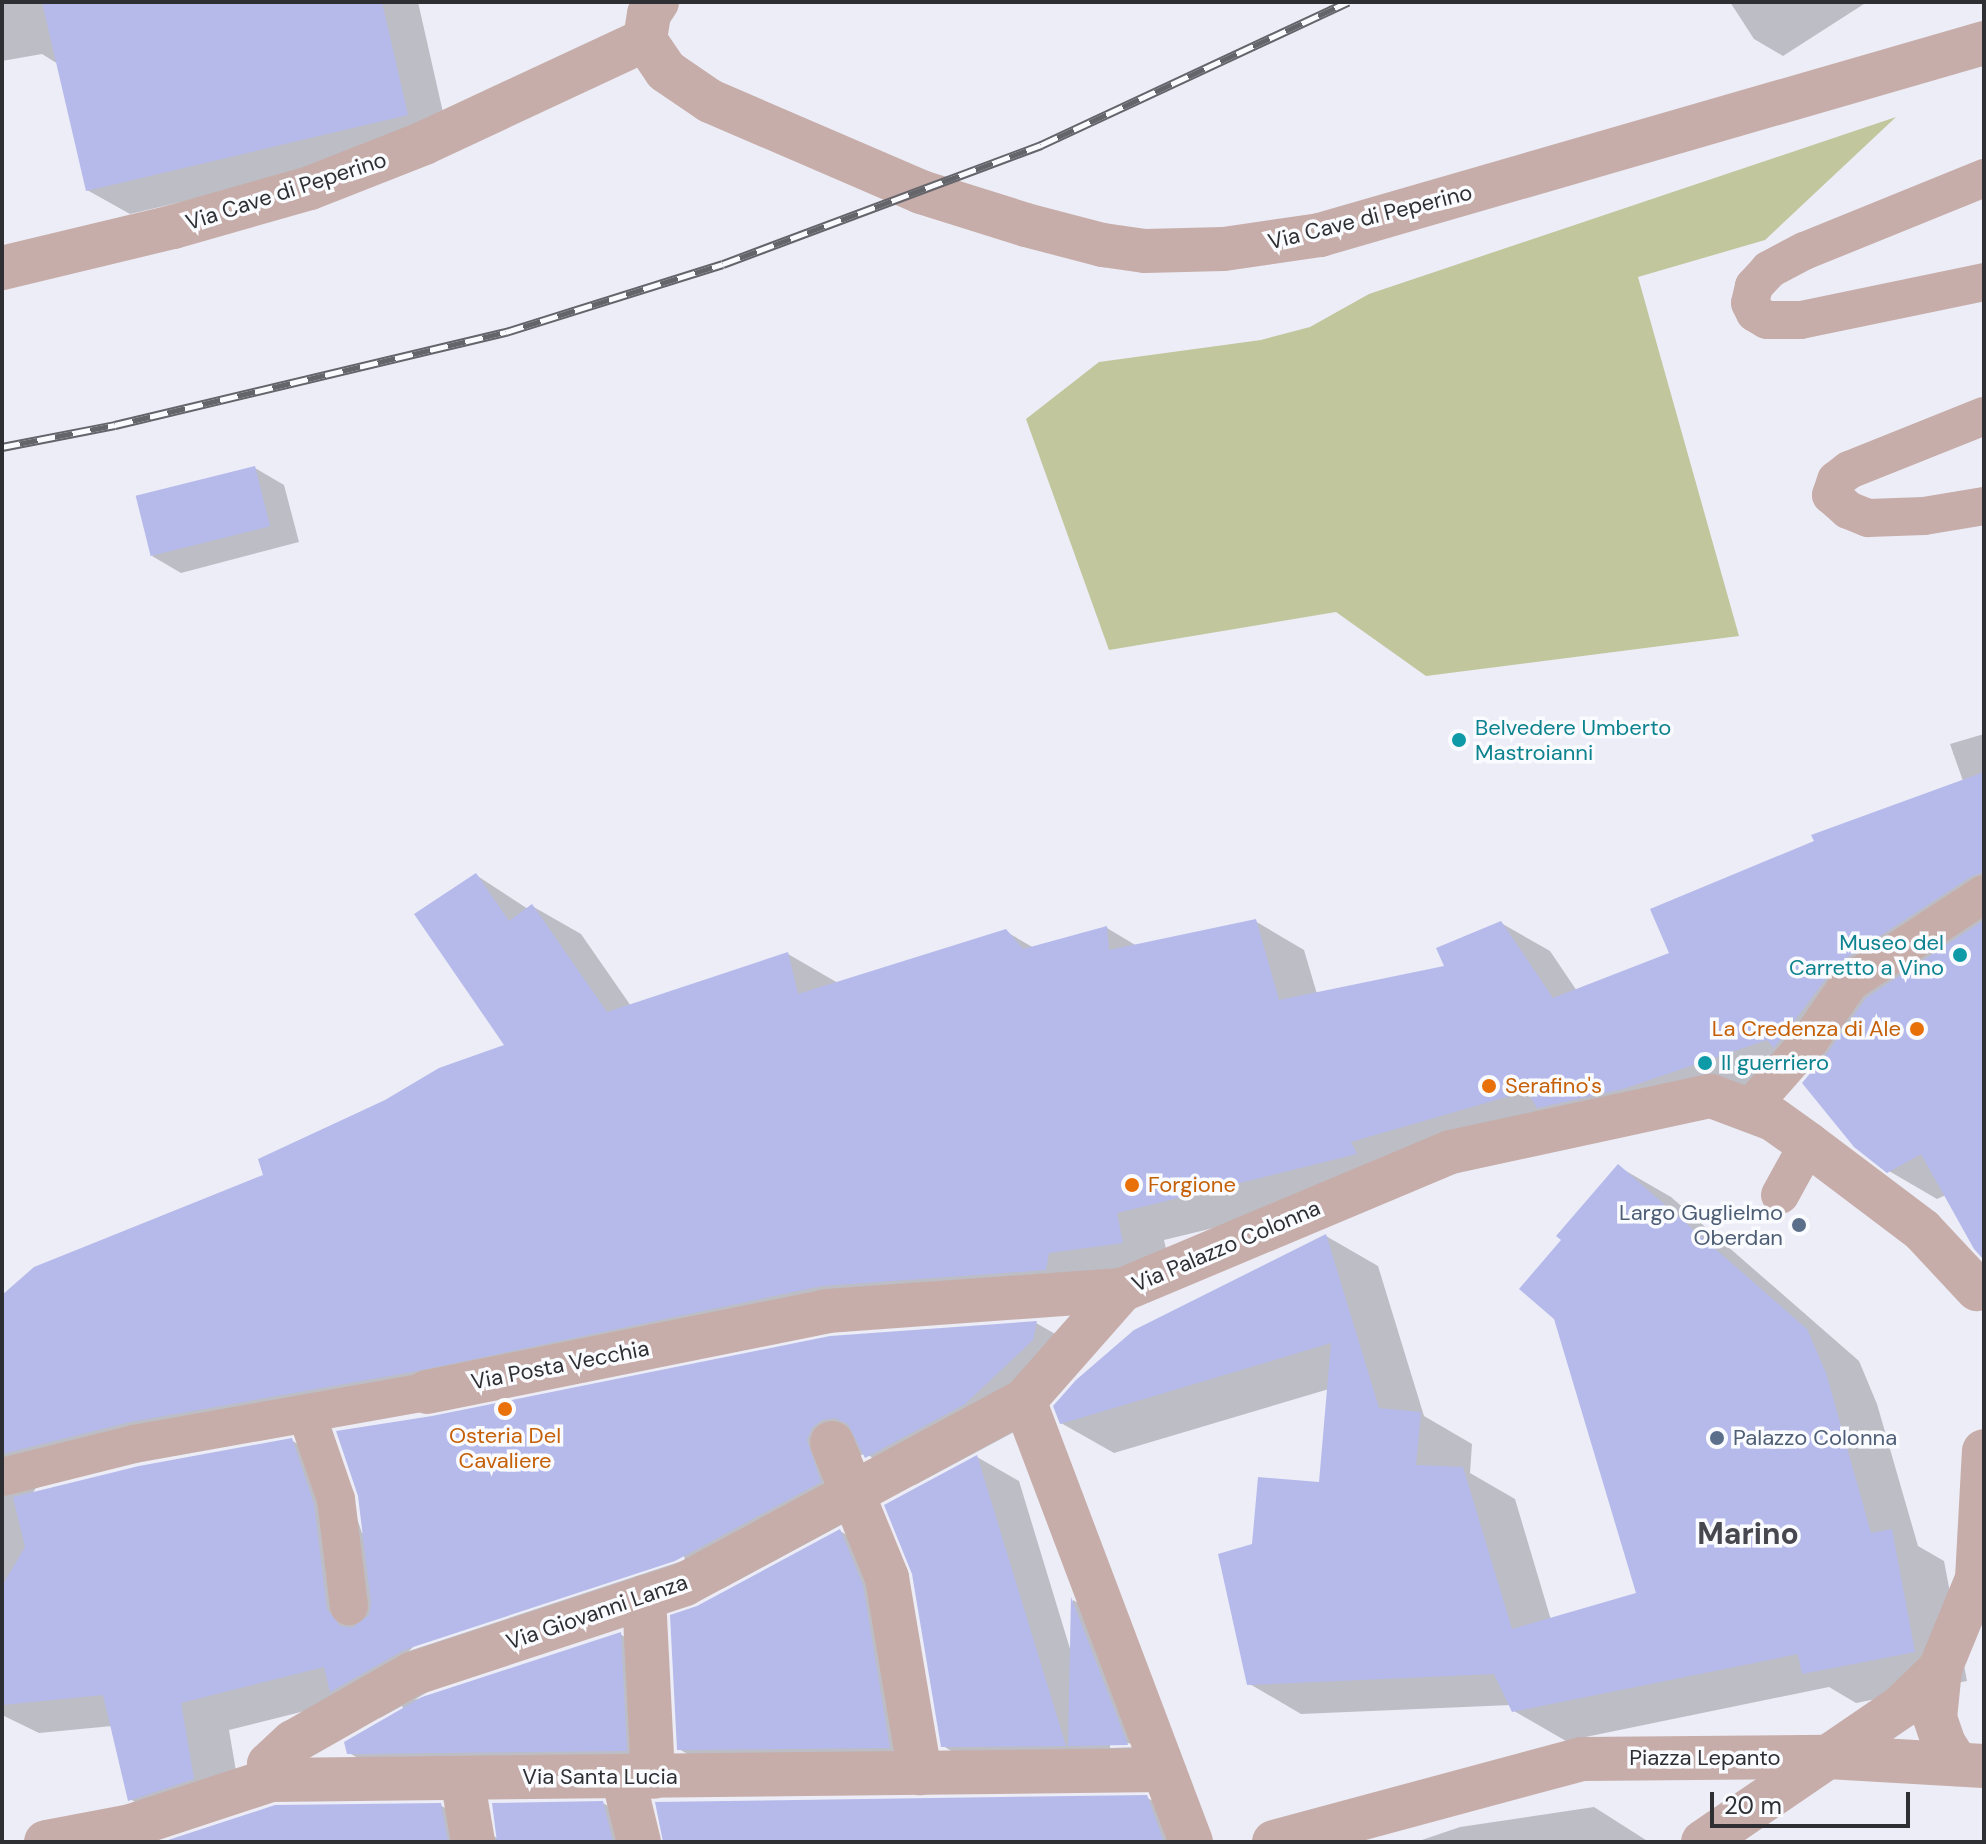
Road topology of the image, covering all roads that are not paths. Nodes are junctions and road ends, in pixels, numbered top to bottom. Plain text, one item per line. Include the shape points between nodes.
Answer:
1 (651, 21) edge
2 (1984, 43) edge
3 (1984, 178) edge
4 (2, 268) edge
5 (1984, 282) edge
6 (1984, 416) edge
7 (1984, 506) edge
8 (1984, 894) edge
9 (1730, 1102) junction
10 (1808, 1144) junction
11 (1780, 1195) dead end
12 (1122, 1290) junction
13 (1982, 1299) edge
14 (427, 1392) joint
15 (1024, 1401) junction
16 (307, 1415) junction
17 (832, 1443) dead end
18 (1983, 1471) edge
19 (2, 1477) edge
20 (854, 1493) junction
21 (1981, 1579) edge
22 (644, 1597) junction
23 (349, 1606) dead end
24 (1940, 1669) junction
25 (1828, 1757) junction
26 (1971, 1765) edge
27 (1163, 1770) junction
28 (920, 1773) junction
29 (638, 1777) junction
30 (462, 1778) junction
31 (271, 1780) junction
32 (134, 1834) edge
33 (46, 1842) edge
34 (473, 1842) edge
35 (639, 1842) edge
36 (1191, 1842) edge
37 (1274, 1842) edge
38 (1703, 1842) edge

1 - 2 street, Via Cave di Peperino via 666,71 710,101 921,192 1103,245 1191,252 1320,235
1 - 4 street, Via Cave di Peperino via 424,143 310,188
3 - 5 lane via 1804,251 1759,278 1750,303 1767,320 1801,320
6 - 7 lane via 1849,470 1836,480 1831,495 1868,518
8 - 9 lane via 1850,982 1810,1040
9 - 10 street
9 - 12 street, Via Palazzo Colonna via 1451,1152
10 - 11 lane
10 - 13 street via 1922,1230
12 - 14 street, Via Posta Vecchia via 827,1311
12 - 15 street, Via Palazzo Colonna
14 - 16 lane, Via Posta Vecchia
15 - 20 street, Via Giovanni Lanza
15 - 27 street
16 - 19 lane, Via Posta Vecchia via 134,1444
16 - 23 lane via 336,1499
17 - 20 street
18 - 21 street
20 - 22 street, Via Giovanni Lanza via 685,1584
20 - 28 street via 887,1578
21 - 24 street
22 - 29 street
22 - 31 street, Via Giovanni Lanza via 412,1674 293,1742 269,1764
24 - 25 street via 1902,1706
24 - 26 street via 1935,1718 1944,1744
25 - 26 street, Piazza Lepanto
25 - 37 street, Piazza Lepanto via 1582,1759
25 - 38 street, Piazza Lepanto
27 - 28 street, Via Santa Lucia
27 - 36 street
28 - 29 street, Via Santa Lucia
29 - 30 street, Via Santa Lucia
29 - 35 street
30 - 31 street, Via Santa Lucia
30 - 34 street
31 - 32 street, Via Santa Lucia
32 - 33 street, Via Santa Lucia

